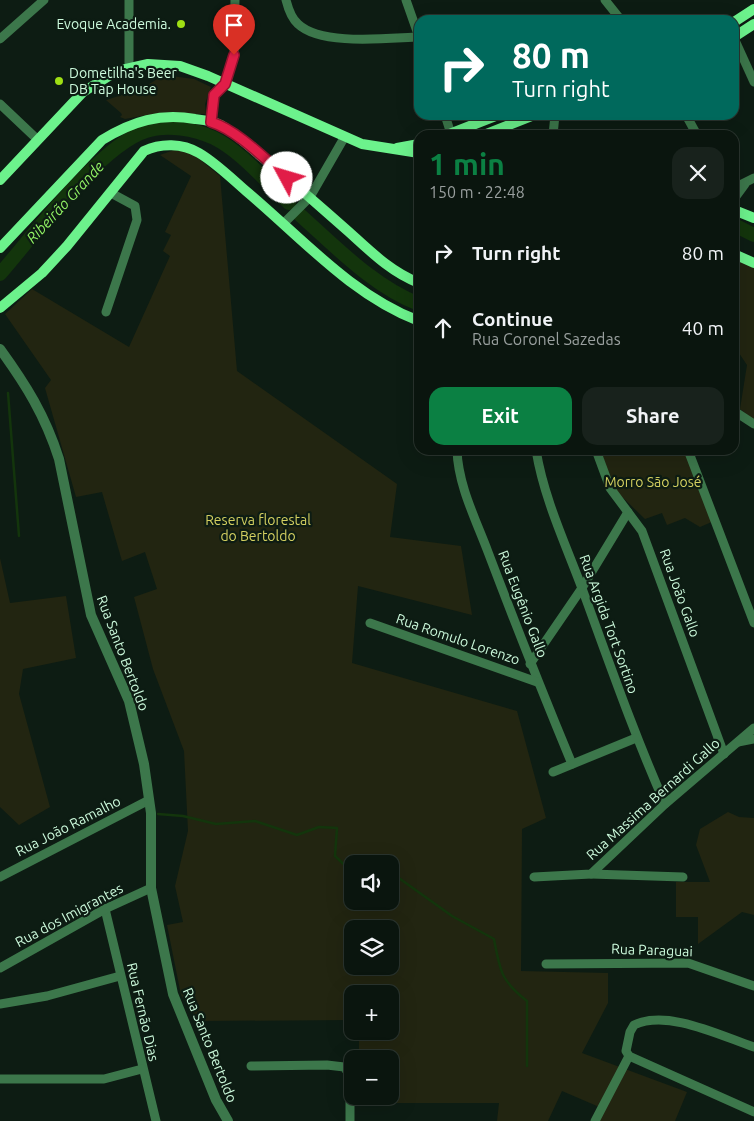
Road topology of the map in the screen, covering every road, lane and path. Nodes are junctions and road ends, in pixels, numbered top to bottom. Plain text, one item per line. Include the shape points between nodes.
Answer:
1 (44, 0) edge
2 (129, 0) edge
3 (235, 0) edge
4 (286, 0) edge
5 (406, 0) edge
6 (605, 0) edge
7 (754, 9) edge
8 (617, 15) edge
9 (739, 19) edge
10 (414, 23) edge
11 (754, 24) edge
12 (739, 34) edge
13 (414, 37) edge
14 (0, 39) edge
15 (739, 48) edge
16 (129, 66) junction
17 (754, 82) edge
18 (225, 84) junction
19 (0, 104) edge
20 (485, 120) edge
21 (522, 120) edge
22 (211, 122) junction
23 (459, 130) edge
24 (496, 130) edge
25 (344, 138) junction
26 (38, 140) junction
27 (414, 145) edge
28 (386, 150) junction
29 (414, 153) edge
30 (0, 180) edge
31 (750, 180) edge
32 (111, 193) junction
33 (739, 193) edge
34 (310, 197) junction
35 (739, 211) edge
36 (754, 218) edge
37 (284, 223) junction
38 (0, 248) edge
39 (739, 256) edge
40 (754, 263) edge
41 (414, 281) edge
42 (0, 308) edge
43 (106, 312) dead end
44 (414, 319) edge
45 (0, 349) edge
46 (739, 414) edge
47 (754, 424) edge
48 (458, 455) edge
49 (537, 455) edge
50 (598, 455) edge
51 (690, 455) edge
52 (628, 512) junction
53 (582, 588) junction
54 (370, 623) dead end
55 (754, 623) edge
56 (530, 664) junction
57 (537, 682) junction
58 (754, 728) edge
59 (636, 738) junction
60 (754, 739) edge
61 (738, 742) junction
62 (724, 754) junction
63 (572, 764) junction
64 (552, 772) dead end
65 (149, 800) junction
66 (665, 804) junction
67 (591, 874) junction
68 (0, 876) edge
69 (534, 877) dead end
70 (684, 878) dead end
71 (152, 888) junction
72 (105, 909) junction
73 (546, 964) dead end
74 (0, 968) edge
75 (120, 976) junction
76 (754, 986) edge
77 (0, 1004) edge
78 (754, 1048) edge
79 (629, 1056) junction
80 (251, 1066) dead end
81 (142, 1070) junction
82 (0, 1079) edge
83 (754, 1112) edge
84 (154, 1120) edge
85 (228, 1121) edge
86 (350, 1121) edge
87 (595, 1121) edge

1 - 14 street
2 - 16 street
3 - 18 street via 234,55
4 - 13 street via 298,24 317,34 346,38
5 - 10 street
6 - 8 street
7 - 9 main road
11 - 12 main road
15 - 17 street
16 - 18 main road via 180,66
16 - 26 main road via 104,77 83,92
18 - 22 main road via 214,95
18 - 25 main road
19 - 26 street
20 - 23 main road
21 - 24 main road
22 - 34 main road via 234,135
22 - 38 main road via 161,116 140,120 118,130 102,140
25 - 28 main road
25 - 34 street
26 - 30 main road
27 - 28 main road
28 - 29 main road
31 - 33 street
32 - 37 main road via 144,151 163,145 179,145 205,157
32 - 42 main road via 42,273
32 - 43 street via 135,206 137,220
34 - 37 street
34 - 41 main road via 382,262 400,276
35 - 36 main road
37 - 44 main road via 353,284 388,307
39 - 40 main road
45 - 65 street, Rua Santo Bertoldo via 31,391 51,434 91,615 129,701
46 - 47 street
48 - 56 street, Rua Eugênio Gallo via 467,495
49 - 53 street, Rua Argida Tort Sortino via 551,505
50 - 52 street, Rua João Gallo via 610,488
51 - 55 street
52 - 53 street
52 - 62 street, Rua João Gallo via 642,531
53 - 56 street
53 - 59 street, Rua Argida Tort Sortino
54 - 57 street, Rua Romulo Lorenzo
56 - 57 street, Rua Eugênio Gallo
57 - 63 street, Rua Eugênio Gallo
58 - 61 street, Rua Massima Bernardi Gallo
59 - 63 street
59 - 66 street, Rua Argida Tort Sortino
60 - 61 street
61 - 62 street, Rua Massima Bernardi Gallo
62 - 66 street, Rua Massima Bernardi Gallo
63 - 64 street
65 - 68 street, Rua João Ramalho
65 - 71 street, Rua Santo Bertoldo
66 - 67 street, Rua Massima Bernardi Gallo
67 - 69 street, Rua Massima Bernardi Gallo
67 - 70 street
71 - 72 street, Rua dos Imigrantes
71 - 85 street, Rua Santo Bertoldo via 173,994 216,1100
72 - 74 street, Rua dos Imigrantes
72 - 75 street, Rua Fernão Dias
73 - 76 street, Rua Paraguai via 688,963
75 - 77 street via 48,996
75 - 81 street, Rua Fernão Dias
78 - 79 street via 688,1024 652,1021 634,1025 626,1048
79 - 83 street
79 - 87 street
80 - 86 street via 344,1067 350,1075
81 - 82 street via 104,1079
81 - 84 street, Rua Fernão Dias

